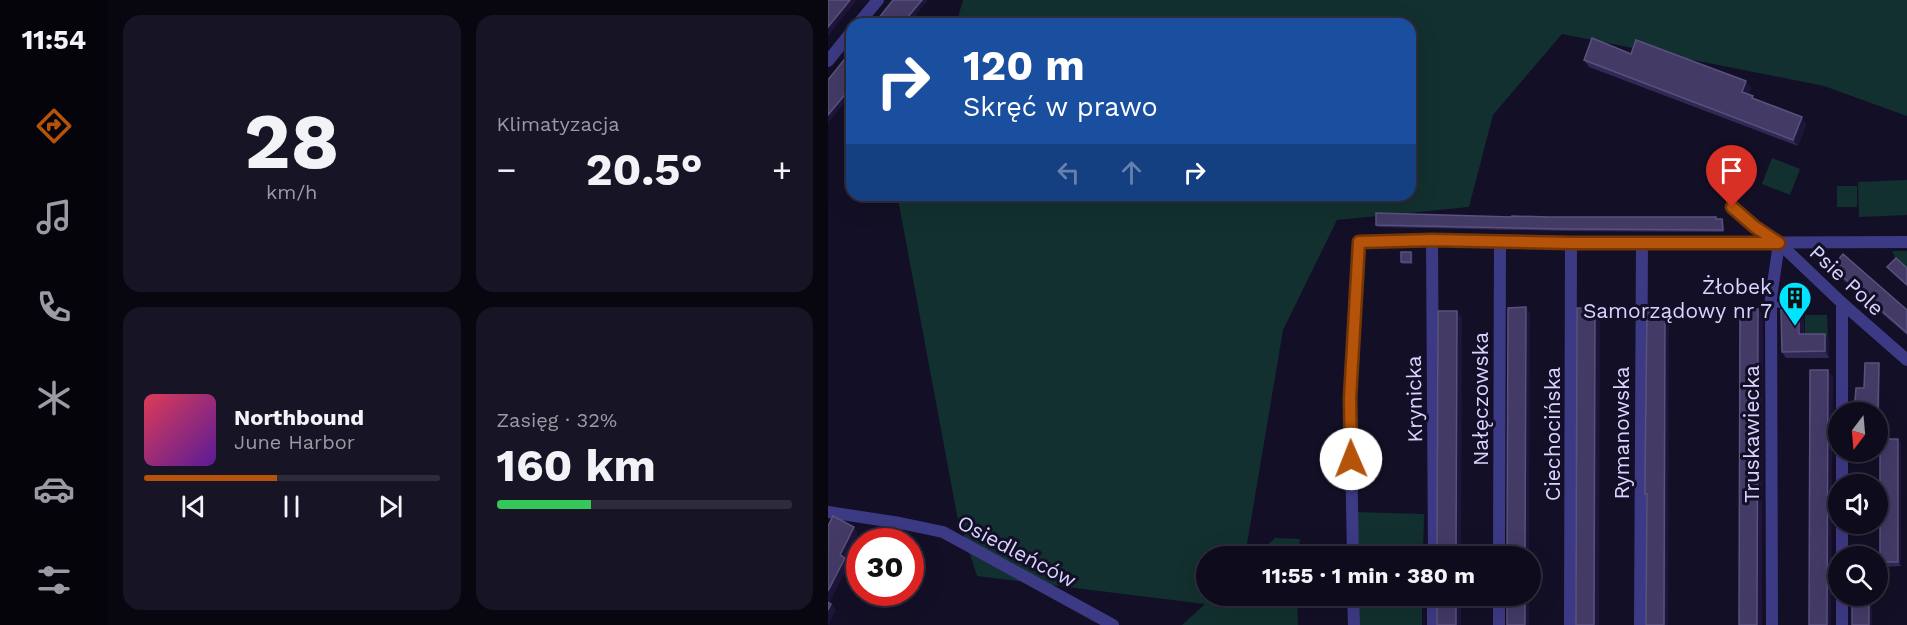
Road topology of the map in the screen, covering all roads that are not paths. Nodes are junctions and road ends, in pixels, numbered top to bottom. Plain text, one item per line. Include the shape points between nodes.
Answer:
1 (878, 0) edge
2 (863, 18) edge
3 (846, 38) edge
4 (828, 61) edge
5 (1732, 207) dead end
6 (1432, 240) junction
7 (1500, 242) junction
8 (1642, 242) junction
9 (1571, 243) junction
10 (1779, 243) junction
11 (1907, 243) edge
12 (1842, 303) junction
13 (1807, 304) dead end
14 (1770, 305) junction
15 (1907, 360) edge
16 (1842, 402) edge
17 (828, 512) edge
18 (1353, 546) edge
19 (1434, 546) edge
20 (1499, 546) edge
21 (1353, 606) edge
22 (1433, 606) edge
23 (1499, 606) edge
24 (1842, 606) edge
25 (1113, 625) edge
26 (1354, 625) edge
27 (1432, 625) edge
28 (1499, 625) edge
29 (1570, 625) edge
30 (1640, 625) edge
31 (1772, 625) edge
32 (1842, 625) edge

1 - 2 street
3 - 4 street
5 - 10 street, Psie Pole
6 - 7 street
6 - 18 street via 1359,242 1350,398
6 - 19 street, Krynicka
7 - 9 street
7 - 20 street, Nałęczowska
8 - 9 street
8 - 10 street
8 - 30 street, Rymanowska
9 - 29 street, Ciechocińska
10 - 11 street
10 - 12 street, Psie Pole
10 - 14 street, Truskawiecka
12 - 15 street, Psie Pole
12 - 16 street
13 - 14 lane
14 - 31 street, Truskawiecka
17 - 25 street, Osiedleńców via 943,532
21 - 26 street
22 - 27 street
23 - 28 street
24 - 32 street

